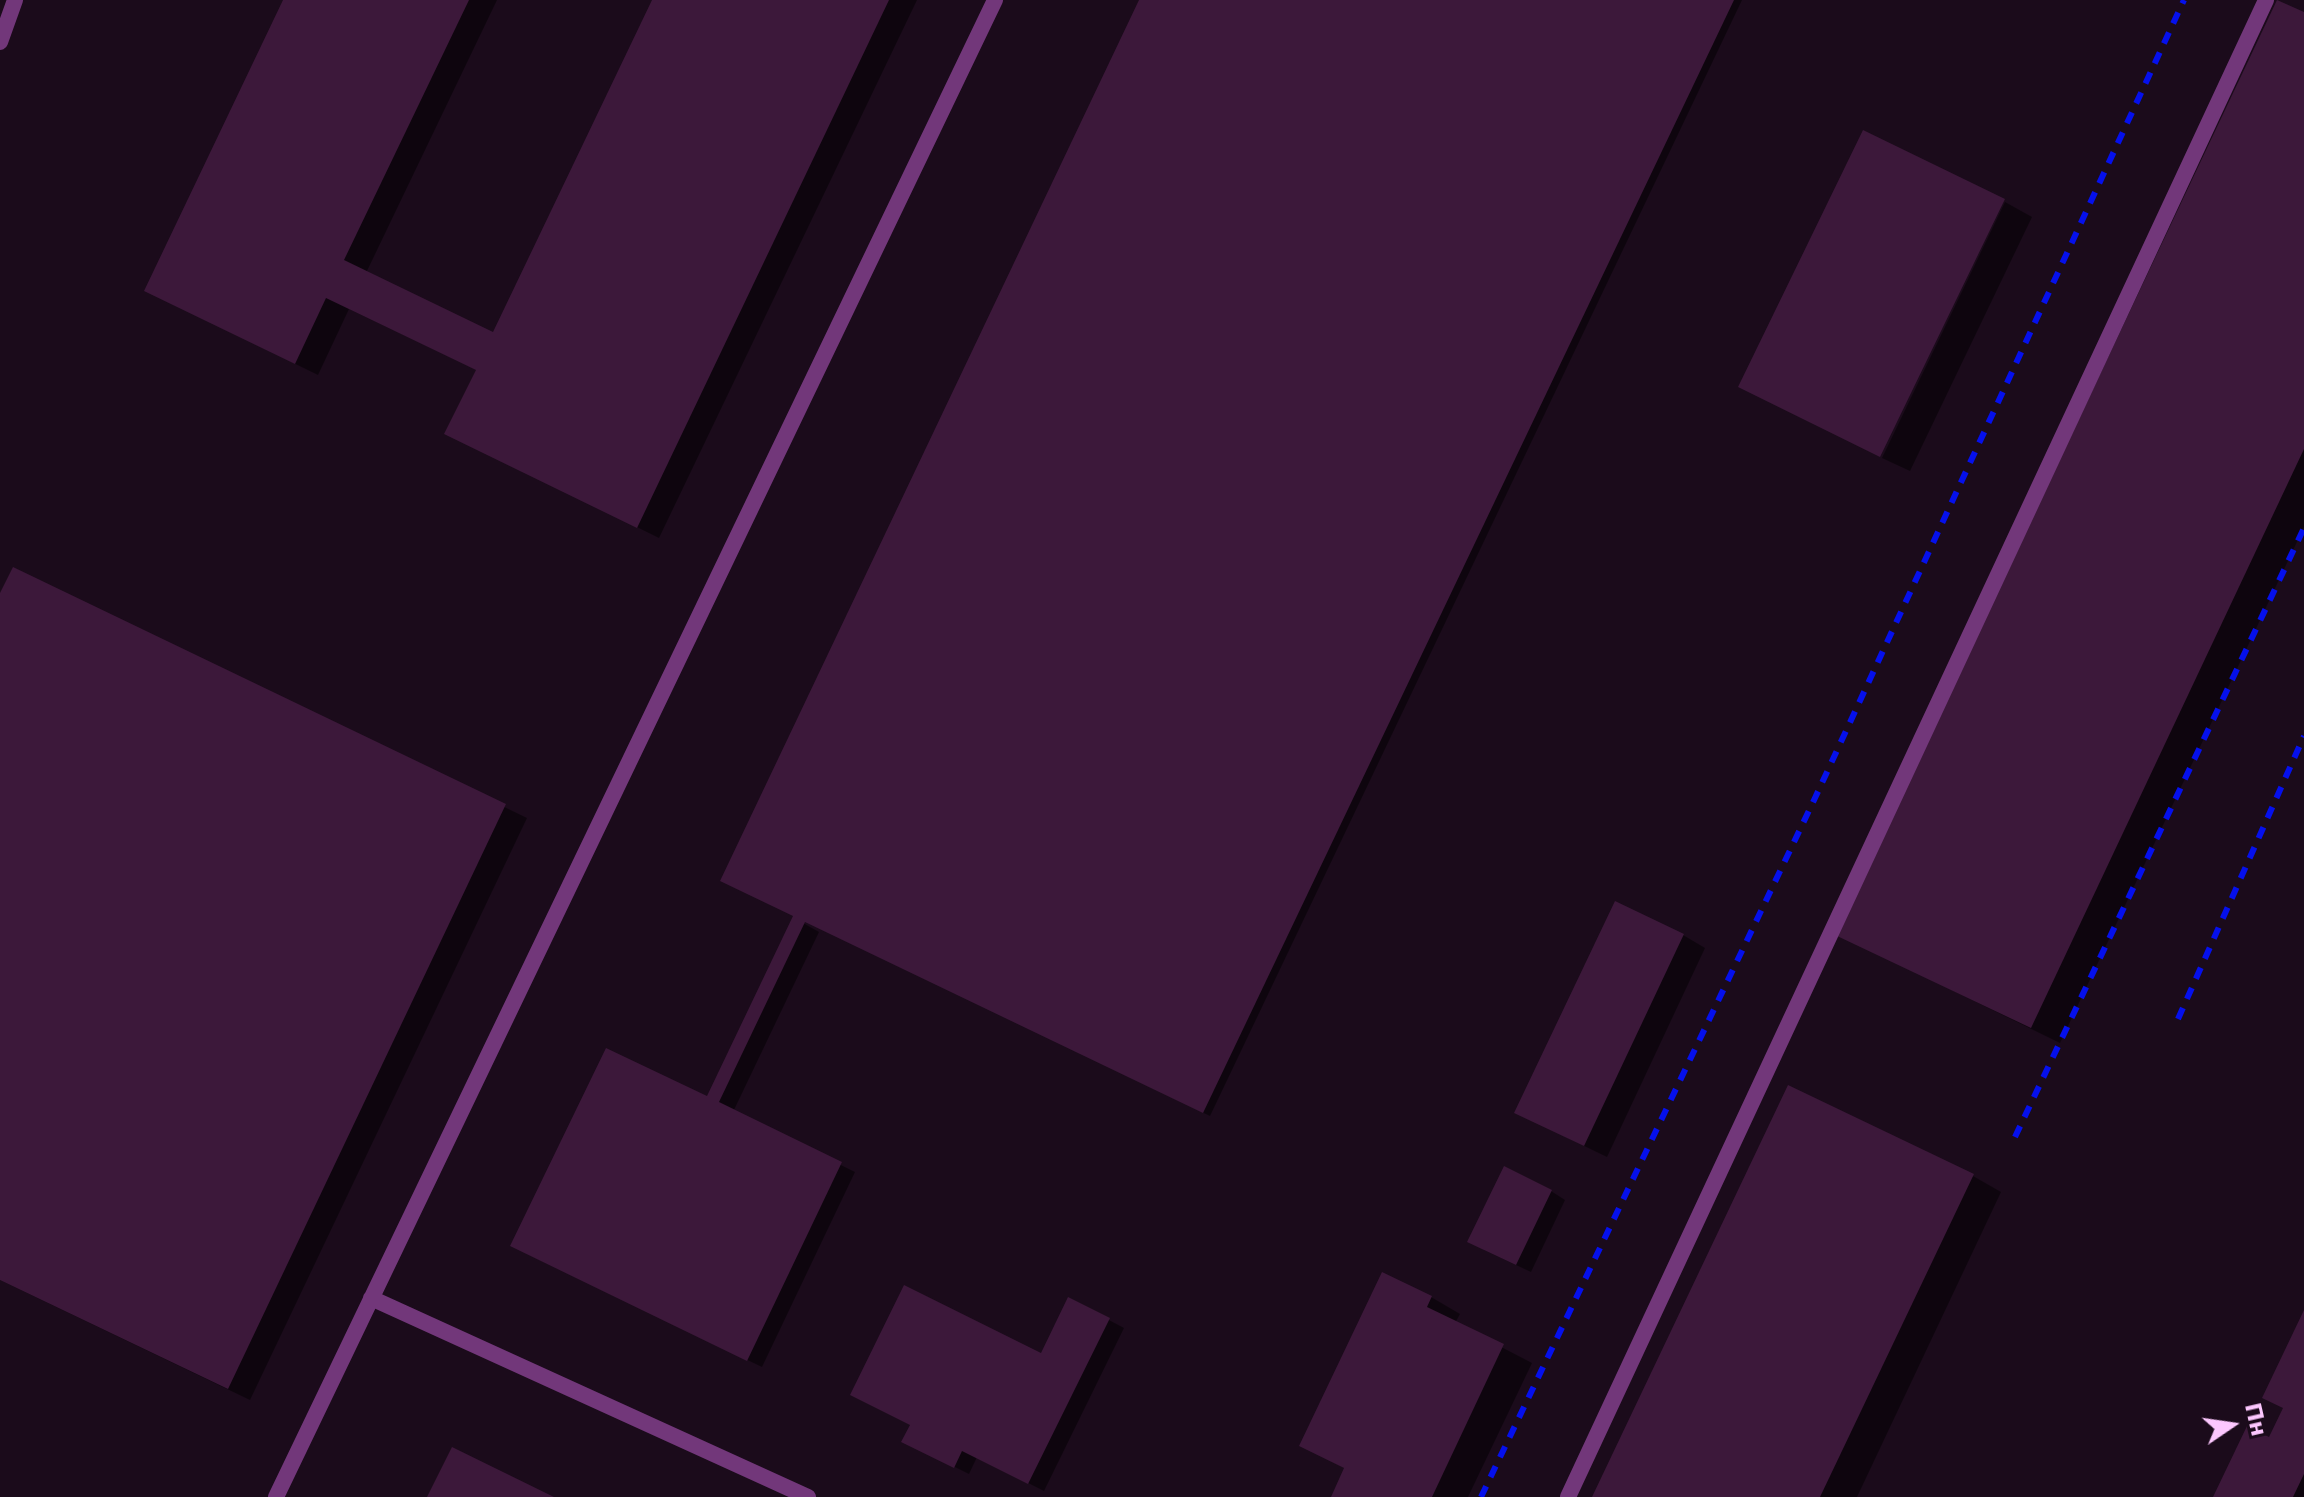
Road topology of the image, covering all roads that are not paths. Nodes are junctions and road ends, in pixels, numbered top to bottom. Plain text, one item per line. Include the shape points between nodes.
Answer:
1 (15, 0) edge
2 (995, 0) edge
3 (2266, 0) edge
4 (0, 42) edge
5 (371, 1298) junction
6 (276, 1497) edge
7 (808, 1497) edge
8 (1568, 1497) edge

1 - 4 street
2 - 5 street
3 - 8 street
5 - 6 street
5 - 7 street

